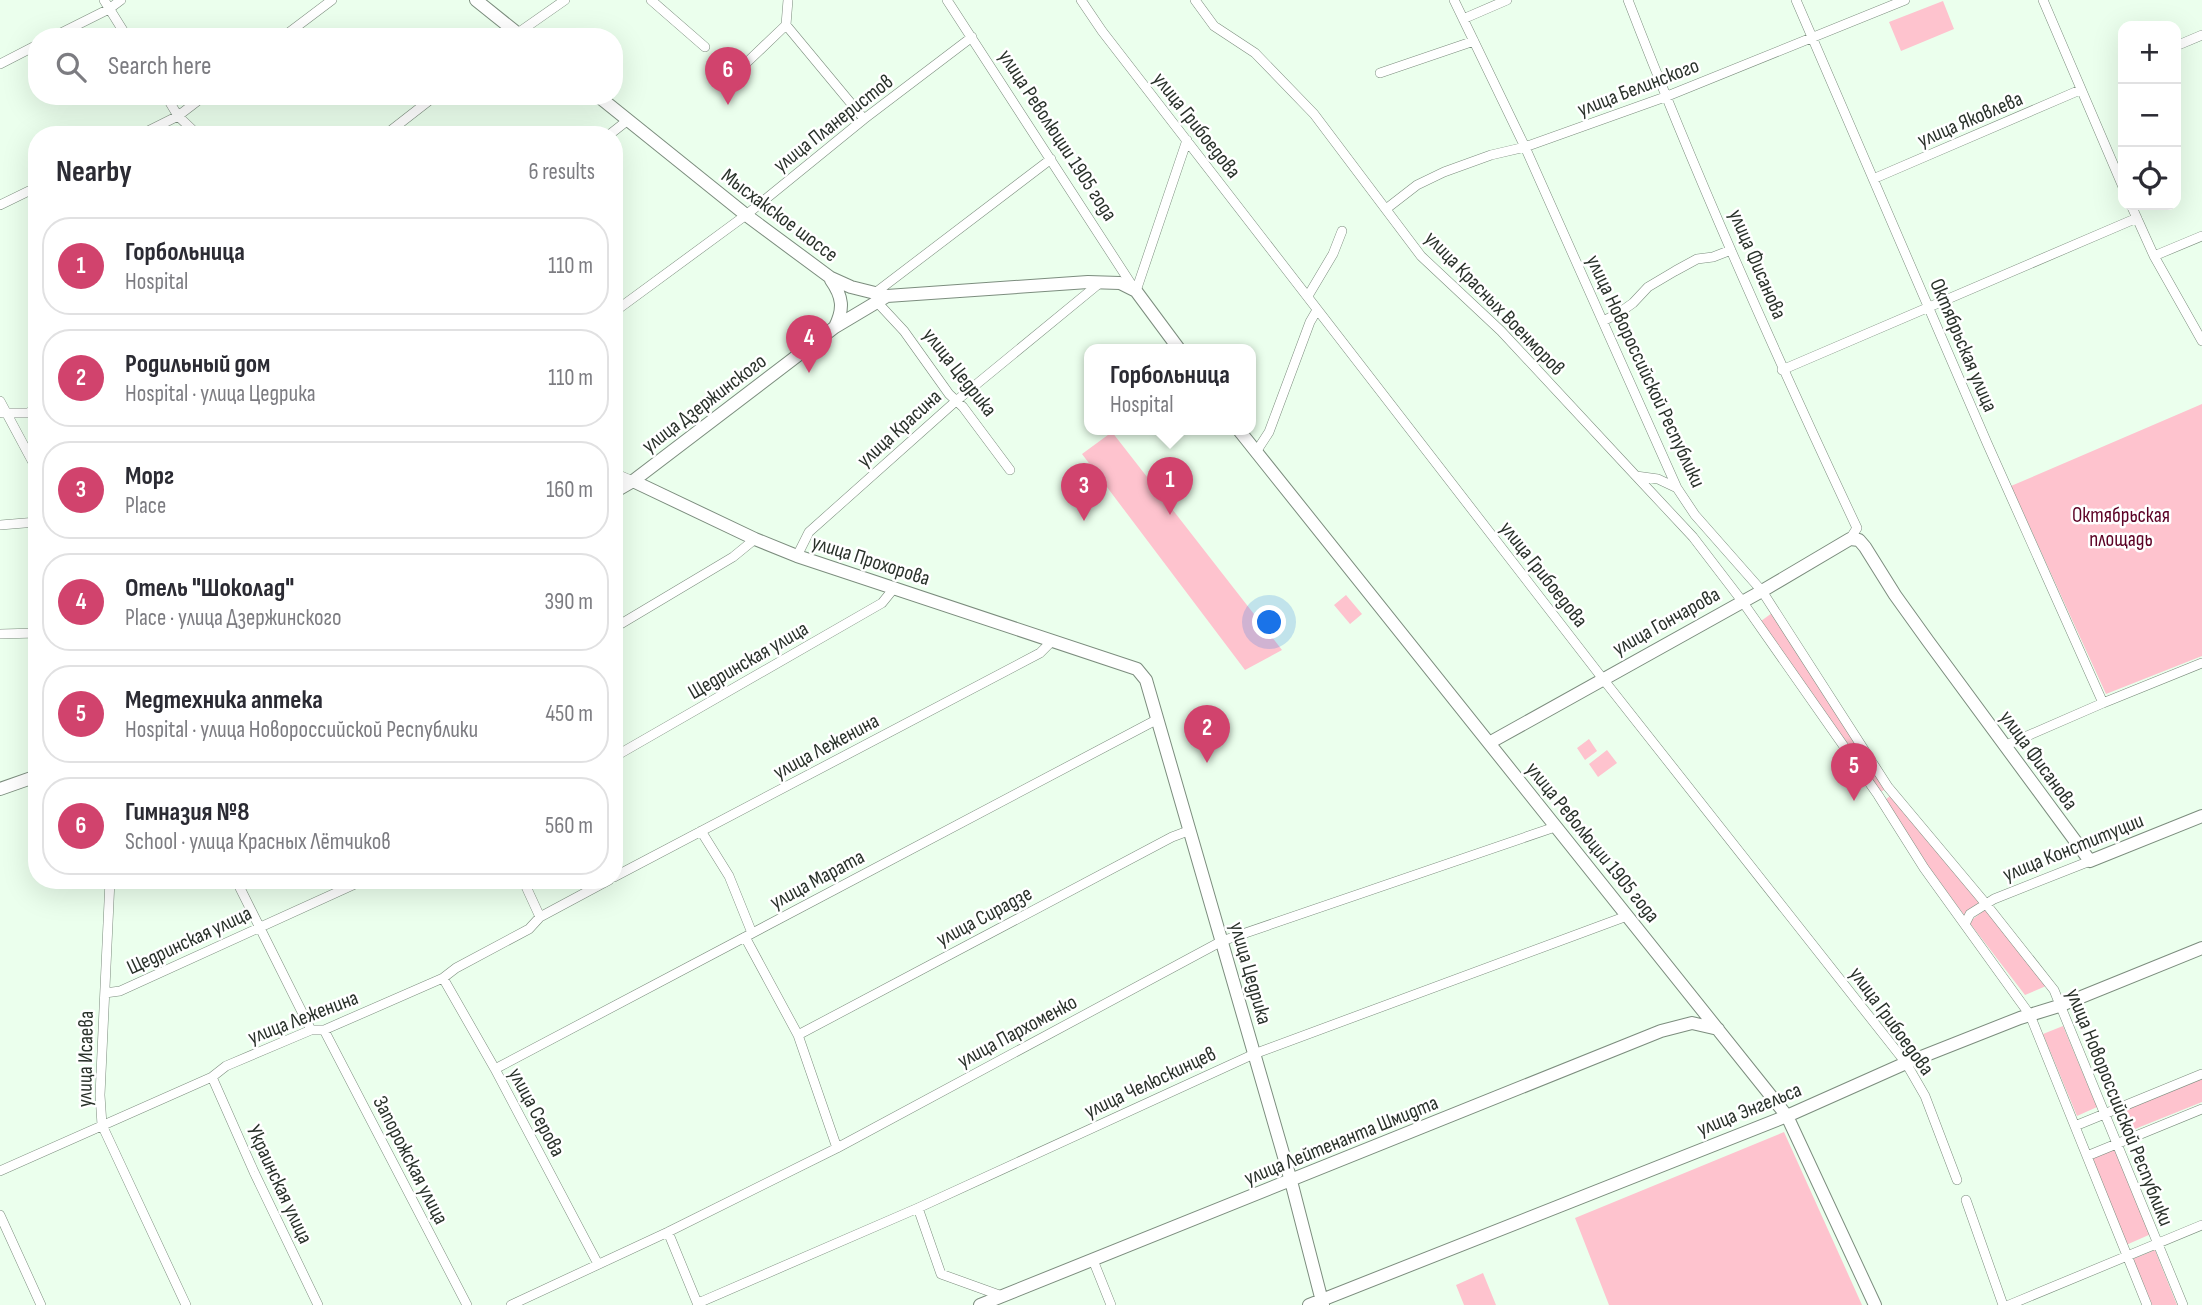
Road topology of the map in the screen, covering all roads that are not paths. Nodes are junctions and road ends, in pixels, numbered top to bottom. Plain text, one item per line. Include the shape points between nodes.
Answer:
1 (121, 0) edge
2 (332, 0) edge
3 (476, 0) edge
4 (565, 0) edge
5 (651, 0) edge
6 (788, 0) edge
7 (947, 0) edge
8 (1081, 0) edge
9 (1195, 0) edge
10 (1454, 0) edge
11 (1507, 0) edge
12 (1628, 0) edge
13 (1796, 0) edge
14 (1905, 0) edge
15 (2043, 0) edge
16 (107, 4) edge
17 (1463, 19) junction
18 (786, 25) junction
19 (68, 28) edge
20 (122, 28) edge
21 (295, 28) edge
22 (509, 28) edge
23 (528, 28) edge
24 (2202, 35) edge
25 (972, 37) junction
26 (1812, 38) junction
27 (1474, 41) junction
28 (2181, 44) edge
29 (705, 47) dead end
30 (28, 50) edge
31 (0, 64) edge
32 (740, 69) dead end
33 (1380, 73) dead end
34 (2080, 90) junction
35 (1665, 97) junction
36 (171, 105) edge
37 (192, 105) edge
38 (423, 105) edge
39 (609, 105) edge
40 (178, 116) junction
41 (864, 119) junction
42 (628, 120) junction
43 (158, 126) edge
44 (189, 126) edge
45 (397, 126) edge
46 (621, 126) edge
47 (1187, 139) junction
48 (1525, 147) junction
49 (1051, 159) junction
50 (2118, 176) edge
51 (1873, 179) junction
52 (28, 191) edge
53 (0, 205) edge
54 (1386, 209) junction
55 (2133, 210) edge
56 (746, 215) junction
57 (2137, 218) junction
58 (1342, 231) dead end
59 (2202, 236) edge
60 (1731, 250) junction
61 (2154, 256) junction
62 (1119, 268) junction
63 (1143, 268) junction
64 (831, 278) junction
65 (1101, 282) junction
66 (1134, 290) junction
67 (1308, 296) junction
68 (880, 297) junction
69 (623, 305) edge
70 (1929, 308) junction
71 (1317, 310) junction
72 (1603, 321) junction
73 (835, 327) junction
74 (2202, 341) edge
75 (1175, 344) edge
76 (1782, 370) junction
77 (0, 401) edge
78 (956, 401) junction
79 (3, 413) edge
80 (28, 413) edge
81 (1243, 435) edge
82 (1256, 452) junction
83 (28, 455) edge
84 (663, 458) junction
85 (1010, 470) dead end
86 (1636, 476) junction
87 (623, 477) edge
88 (633, 481) junction
89 (623, 487) edge
90 (1678, 488) junction
91 (668, 498) junction
92 (28, 523) edge
93 (0, 525) edge
94 (755, 539) junction
95 (1859, 539) junction
96 (797, 556) junction
97 (895, 587) junction
98 (1762, 591) junction
99 (1742, 601) junction
100 (623, 623) edge
101 (28, 633) edge
102 (0, 634) edge
103 (1052, 641) junction
104 (1124, 663) joint
105 (2202, 663) edge
106 (1603, 679) junction
107 (2102, 703) junction
108 (1156, 720) junction
109 (1489, 743) junction
110 (2004, 746) junction
111 (623, 752) edge
112 (28, 779) edge
113 (0, 789) edge
114 (2202, 816) edge
115 (1555, 827) junction
116 (701, 831) junction
117 (1188, 831) junction
118 (2090, 861) junction
119 (623, 872) edge
120 (110, 889) edge
121 (240, 889) edge
122 (344, 889) edge
123 (527, 889) edge
124 (592, 889) edge
125 (1986, 904) junction
126 (1627, 916) junction
127 (540, 917) junction
128 (1965, 924) junction
129 (259, 928) junction
130 (749, 935) junction
131 (1222, 941) junction
132 (2202, 948) edge
133 (443, 978) junction
134 (104, 993) junction
135 (2059, 1006) junction
136 (2030, 1014) junction
137 (1718, 1028) junction
138 (311, 1030) junction
139 (324, 1030) junction
140 (798, 1035) junction
141 (1254, 1054) junction
142 (1906, 1063) junction
143 (495, 1069) junction
144 (2202, 1074) edge
145 (212, 1077) junction
146 (2202, 1108) edge
147 (2104, 1114) junction
148 (1787, 1116) junction
149 (102, 1125) junction
150 (2075, 1126) junction
151 (2116, 1144) junction
152 (837, 1148) junction
153 (2087, 1156) junction
154 (0, 1171) edge
155 (1957, 1180) dead end
156 (1291, 1181) junction
157 (1966, 1200) dead end
158 (918, 1209) junction
159 (0, 1215) edge
160 (2202, 1225) edge
161 (668, 1231) junction
162 (2157, 1242) junction
163 (2127, 1255) junction
164 (1093, 1260) junction
165 (598, 1264) junction
166 (1002, 1296) junction
167 (1318, 1303) edge
168 (697, 1304) edge
169 (41, 1305) edge
170 (186, 1305) edge
171 (318, 1305) edge
172 (467, 1305) edge
173 (511, 1305) edge
174 (980, 1305) edge
175 (1111, 1305) edge
176 (1875, 1305) edge
177 (2003, 1305) edge
178 (2009, 1305) edge
179 (2147, 1305) edge
180 (2183, 1305) edge

1 - 16 street
2 - 21 street
3 - 22 street
4 - 23 street
5 - 29 street
6 - 18 street
7 - 25 street, улица Революции 1905 года
8 - 47 street, улица Грибоедова
9 - 54 street, улица Красных Военморов via 1214,26 1255,53 1314,114
10 - 17 street, улица Новороссийской Республики
11 - 17 street
12 - 35 street, улица Фисанова
13 - 26 street, Октябрьская улица
14 - 26 street, улица Белинского
15 - 34 street
16 - 19 street
16 - 20 street
17 - 27 street, улица Новороссийской Республики
18 - 32 street
18 - 41 street
24 - 28 street
25 - 41 street, улица Планеристов
25 - 49 street, улица Революции 1905 года
26 - 35 street, улица Белинского
26 - 51 street, Октябрьская улица
27 - 33 street
27 - 48 street, улица Новороссийской Республики
30 - 31 street
34 - 50 street
34 - 51 street, улица Яковлева
35 - 48 street, улица Белинского
35 - 60 street, улица Фисанова
36 - 40 street
37 - 40 street
38 - 45 street
39 - 42 street, Мысхакское шоссе
40 - 43 street
40 - 44 street
41 - 56 street, улица Планеристов
42 - 46 street
42 - 56 street, Мысхакское шоссе
47 - 63 street
47 - 67 street, улица Грибоедова
48 - 54 street, улица Белинского via 1426,180
48 - 72 street, улица Новороссийской Республики
49 - 62 street, улица Революции 1905 года
49 - 68 street, улица Дзержинского
51 - 70 street, Октябрьская улица
52 - 53 street
54 - 86 street, улица Красных Военморов via 1421,256 1501,331
55 - 57 street
56 - 64 street, Мысхакское шоссе
56 - 69 street, улица Планеристов
57 - 61 street
57 - 70 street
58 - 67 street
59 - 61 street
60 - 72 street via 1697,259 1675,271
60 - 76 street, улица Фисанова
61 - 74 street
62 - 63 street via 1133,274
62 - 66 street, улица Революции 1905 года
63 - 66 street
64 - 68 street, Мысхакское шоссе
64 - 73 street via 842,306
65 - 66 street, Мысхакское шоссе via 1120,283
65 - 68 street, Мысхакское шоссе
65 - 78 street, улица Красина
66 - 75 street, улица Революции 1905 года
67 - 71 street, улица Грибоедова
68 - 73 street, улица Дзержинского
68 - 78 street, улица Цедрика
70 - 76 street
70 - 107 street, Октябрьская улица
71 - 82 street via 1269,432
71 - 106 street, улица Грибоедова
72 - 90 street, улица Новороссийской Республики
73 - 84 street, улица Дзержинского
76 - 95 street, улица Фисанова
77 - 79 street
78 - 85 street, улица Цедрика
78 - 96 street, улица Красина via 809,532
79 - 80 street
79 - 83 street
81 - 82 street, улица Революции 1905 года
82 - 109 street, улица Революции 1905 года
84 - 88 street, улица Дзержинского
84 - 91 street via 653,481
86 - 90 street
86 - 99 street, улица Красных Военморов via 1693,537
87 - 88 street, улица Прохорова
88 - 89 street, улица Дзержинского
88 - 91 street, улица Прохорова
90 - 98 street, улица Новороссийской Республики via 1695,515
91 - 94 street, улица Прохорова
92 - 93 street
94 - 96 street, улица Прохорова
94 - 100 street
95 - 98 street, улица Гончарова
95 - 110 street, улица Фисанова
96 - 97 street, улица Прохорова
97 - 103 street, улица Прохорова
97 - 111 street, Щедринская улица via 882,603
98 - 99 street, улица Гончарова
98 - 125 street, улица Новороссийской Республики via 1888,787
99 - 106 street, улица Гончарова
99 - 128 street
101 - 102 street
103 - 104 street, улица Прохорова
103 - 116 street, улица Леженина via 1040,653
104 - 108 street, улица Цедрика via 1146,680
105 - 107 street
106 - 109 street, улица Гончарова
106 - 142 street, улица Грибоедова
107 - 110 street
108 - 117 street, улица Цедрика
108 - 130 street, улица Марата
109 - 115 street, улица Революции 1905 года
110 - 118 street, улица Фисанова
112 - 113 street
114 - 118 street, улица Конституции
115 - 126 street, улица Революции 1905 года
115 - 131 street, улица Пархоменко
116 - 119 street, улица Леженина
116 - 130 street via 729,876
117 - 131 street, улица Цедрика
117 - 140 street, улица Сирадзе
118 - 125 street, улица Конституции
120 - 134 street, улица Исаева
121 - 129 street
122 - 129 street, Щедринская улица
123 - 127 street
124 - 127 street, улица Леженина
125 - 128 street, улица Конституции via 1970,914
125 - 135 street, улица Новороссийской Республики via 2054,990
126 - 137 street, улица Революции 1905 года
126 - 141 street, улица Челюскинцев
127 - 133 street, улица Леженина via 529,929
128 - 136 street
129 - 134 street, Щедринская улица via 120,991
129 - 138 street
130 - 140 street
130 - 143 street, улица Марата
131 - 141 street, улица Цедрика
131 - 152 street, улица Пархоменко
132 - 135 street, улица Энгельса
133 - 139 street, улица Леженина
133 - 143 street, улица Серова
134 - 149 street, улица Исаева
135 - 136 street, улица Энгельса
135 - 147 street, улица Новороссийской Республики
136 - 142 street, улица Энгельса
136 - 150 street
137 - 148 street, улица Революции 1905 года
137 - 156 street, улица Лейтенанта Шмидта via 1692,1023 1661,1031
138 - 139 street, улица Леженина
138 - 145 street, улица Леженина via 226,1066
139 - 172 street, Запорожская улица
140 - 152 street
141 - 156 street, улица Цедрика
141 - 158 street, улица Челюскинцев
142 - 148 street, улица Энгельса
142 - 155 street, улица Грибоедова via 1925,1097
143 - 165 street, улица Серова
144 - 147 street
145 - 149 street, улица Леженина
145 - 171 street, Украинская улица
146 - 151 street
147 - 150 street
147 - 151 street, улица Новороссийской Республики
148 - 167 street, улица Энгельса
148 - 176 street, улица Революции 1905 года
149 - 154 street, улица Леженина
149 - 170 street, улица Исаева
150 - 153 street
151 - 153 street
151 - 162 street, улица Новороссийской Республики
152 - 161 street, улица Пархоменко
153 - 163 street
156 - 164 street, улица Лейтенанта Шмидта
156 - 167 street, улица Цедрика
157 - 177 street
158 - 166 street via 942,1274
158 - 168 street, улица Челюскинцев
159 - 169 street
160 - 162 street
161 - 165 street, улица Пархоменко
161 - 168 street
162 - 163 street
162 - 180 street, улица Новороссийской Республики
163 - 178 street
163 - 179 street
164 - 166 street, улица Лейтенанта Шмидта
164 - 175 street
165 - 173 street, улица Пархоменко
166 - 174 street, улица Лейтенанта Шмидта

